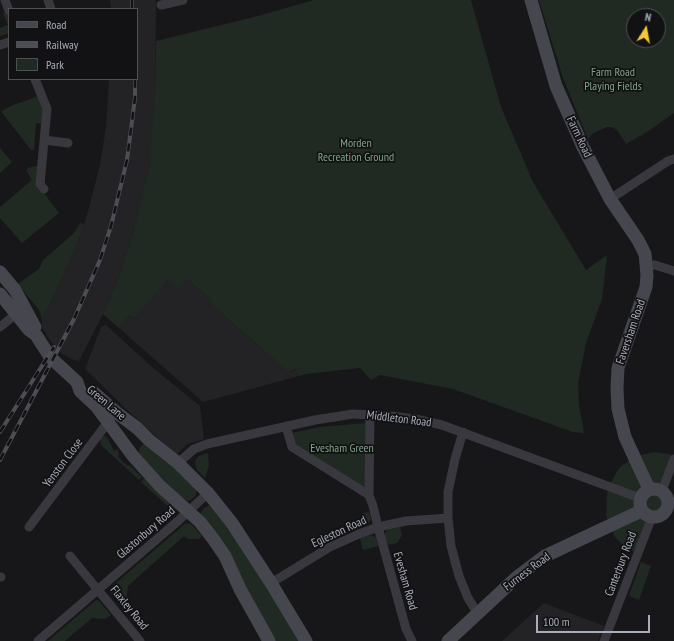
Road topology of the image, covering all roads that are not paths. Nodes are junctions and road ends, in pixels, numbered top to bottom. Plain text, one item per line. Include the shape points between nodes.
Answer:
1 (183, 0) edge
2 (531, 0) edge
3 (162, 5) dead end
4 (35, 80) edge
5 (44, 140) junction
6 (68, 143) dead end
7 (674, 159) edge
8 (44, 189) dead end
9 (610, 199) junction
10 (647, 265) junction
11 (674, 271) edge
12 (0, 272) edge
13 (0, 294) edge
14 (16, 314) junction
15 (0, 327) edge
16 (36, 335) junction
17 (370, 415) junction
18 (113, 417) junction
19 (286, 426) junction
20 (463, 432) junction
21 (149, 440) junction
22 (133, 456) junction
23 (674, 459) edge
24 (178, 463) junction
25 (208, 493) junction
26 (369, 495) junction
27 (649, 501) junction
28 (671, 509) edge
29 (188, 512) junction
30 (448, 518) junction
31 (29, 527) dead end
32 (378, 527) junction
33 (70, 556) dead end
34 (271, 582) junction
35 (99, 590) junction
36 (478, 614) junction
37 (38, 641) edge
38 (140, 641) edge
39 (269, 641) edge
40 (306, 641) edge
41 (412, 641) edge
42 (448, 641) edge
43 (604, 641) edge

1 - 3 street
2 - 9 main road, Farm Road via 556,86 583,148
4 - 5 street via 47,110
5 - 6 street
5 - 8 street via 40,184
7 - 9 street
9 - 10 main road, Farm Road via 640,243
10 - 11 street
10 - 27 main road, Faversham Road via 646,287 618,368 617,388 618,409
12 - 16 main road via 14,290 36,328
13 - 14 main road
14 - 15 street
14 - 16 main road
16 - 18 main road, Green Lane via 50,357 77,382 86,385
17 - 19 street, Middleton Road via 353,414
17 - 20 street, Middleton Road via 415,419
17 - 26 street
18 - 21 main road, Green Lane via 136,428
18 - 22 main road, Green Lane
18 - 31 street, Yenston Close
19 - 24 street, Middleton Road via 200,446 187,453
19 - 26 street via 292,447
20 - 27 street, Middleton Road
20 - 30 street via 448,492
21 - 22 main road via 139,444
21 - 24 main road, Green Lane
22 - 29 main road, Green Lane
23 - 27 street, Canterbury Road
24 - 25 main road, Green Lane
25 - 29 street, Glastonbury Road
25 - 34 main road, Green Lane via 232,523
26 - 32 street
27 - 28 main road, Furness Road via 663,514
27 - 28 main road, Faversham Road via 665,494
27 - 36 main road, Furness Road via 545,556 517,577
27 - 43 street, Canterbury Road
29 - 35 street, Glastonbury Road
29 - 39 main road, Green Lane via 218,545
30 - 32 street, Egleston Road via 421,519
30 - 36 street via 459,576
32 - 34 street, Egleston Road via 330,547
32 - 41 street, Evesham Road via 406,629
33 - 35 street
34 - 40 main road, Green Lane
35 - 37 street, Glastonbury Road
35 - 38 street, Flaxley Road
36 - 42 main road, Furness Road

